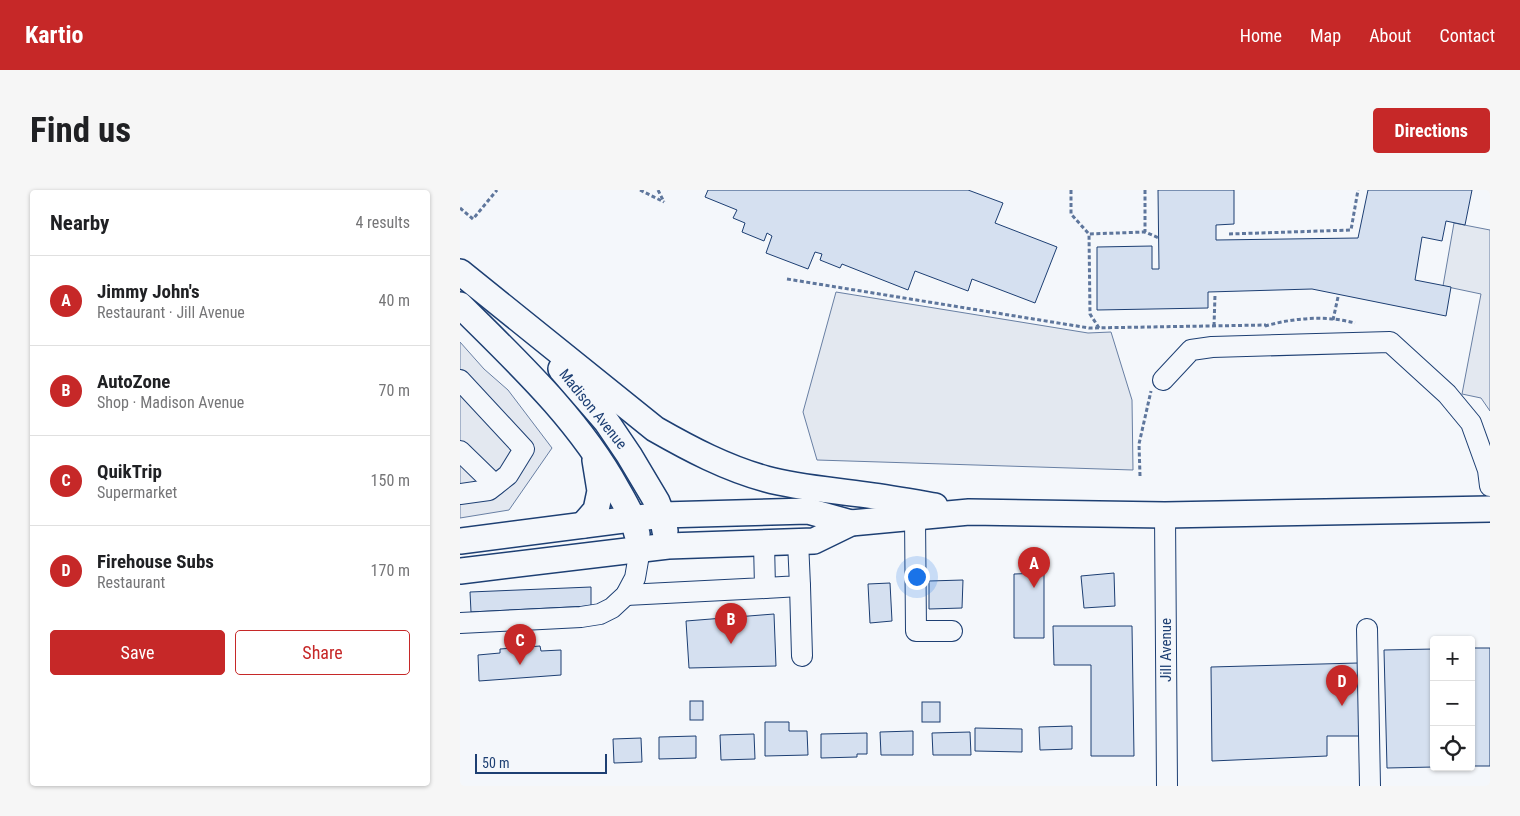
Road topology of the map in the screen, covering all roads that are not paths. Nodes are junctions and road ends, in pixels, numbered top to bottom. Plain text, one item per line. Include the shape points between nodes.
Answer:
1 (460, 272) edge
2 (486, 293) junction
3 (460, 305) edge
4 (460, 380) edge
5 (1163, 380) dead end
6 (460, 451) edge
7 (594, 453) junction
8 (495, 485) junction
9 (1490, 486) edge
10 (460, 494) edge
11 (1490, 509) edge
12 (969, 512) junction
13 (1165, 515) junction
14 (662, 516) junction
15 (915, 517) junction
16 (633, 519) junction
17 (851, 523) junction
18 (583, 525) junction
19 (460, 541) edge
20 (798, 542) junction
21 (764, 543) junction
22 (668, 546) junction
23 (640, 549) junction
24 (460, 571) edge
25 (800, 586) junction
26 (765, 588) junction
27 (626, 595) junction
28 (460, 623) edge
29 (1367, 629) dead end
30 (952, 631) dead end
31 (802, 656) dead end
32 (1166, 786) edge
33 (1370, 786) edge

1 - 2 main road
2 - 12 main road via 654,429 687,448 730,467 801,487
2 - 14 main road, Madison Avenue via 527,330 606,420 634,462
3 - 7 main road, Madison Avenue via 556,402
4 - 8 street via 524,449 508,476
5 - 9 street via 1192,350 1390,342 1447,394 1471,423 1488,470
6 - 8 street
7 - 16 main road, Madison Avenue
7 - 18 main road via 600,491 596,510
8 - 10 street via 489,490
11 - 13 main road
12 - 13 main road
12 - 15 main road
13 - 32 street, Jill Avenue
14 - 16 main road
14 - 17 main road via 808,511
14 - 22 main road, Madison Avenue
15 - 17 main road
15 - 30 street via 916,631
16 - 18 main road
16 - 23 main road, Madison Avenue
17 - 20 main road via 814,541
18 - 19 main road
20 - 21 main road
20 - 25 street
21 - 22 main road
21 - 26 street
22 - 23 main road
23 - 24 main road
23 - 27 street via 635,578
25 - 26 street
25 - 31 street
26 - 27 street
27 - 28 street via 600,614
29 - 33 street

